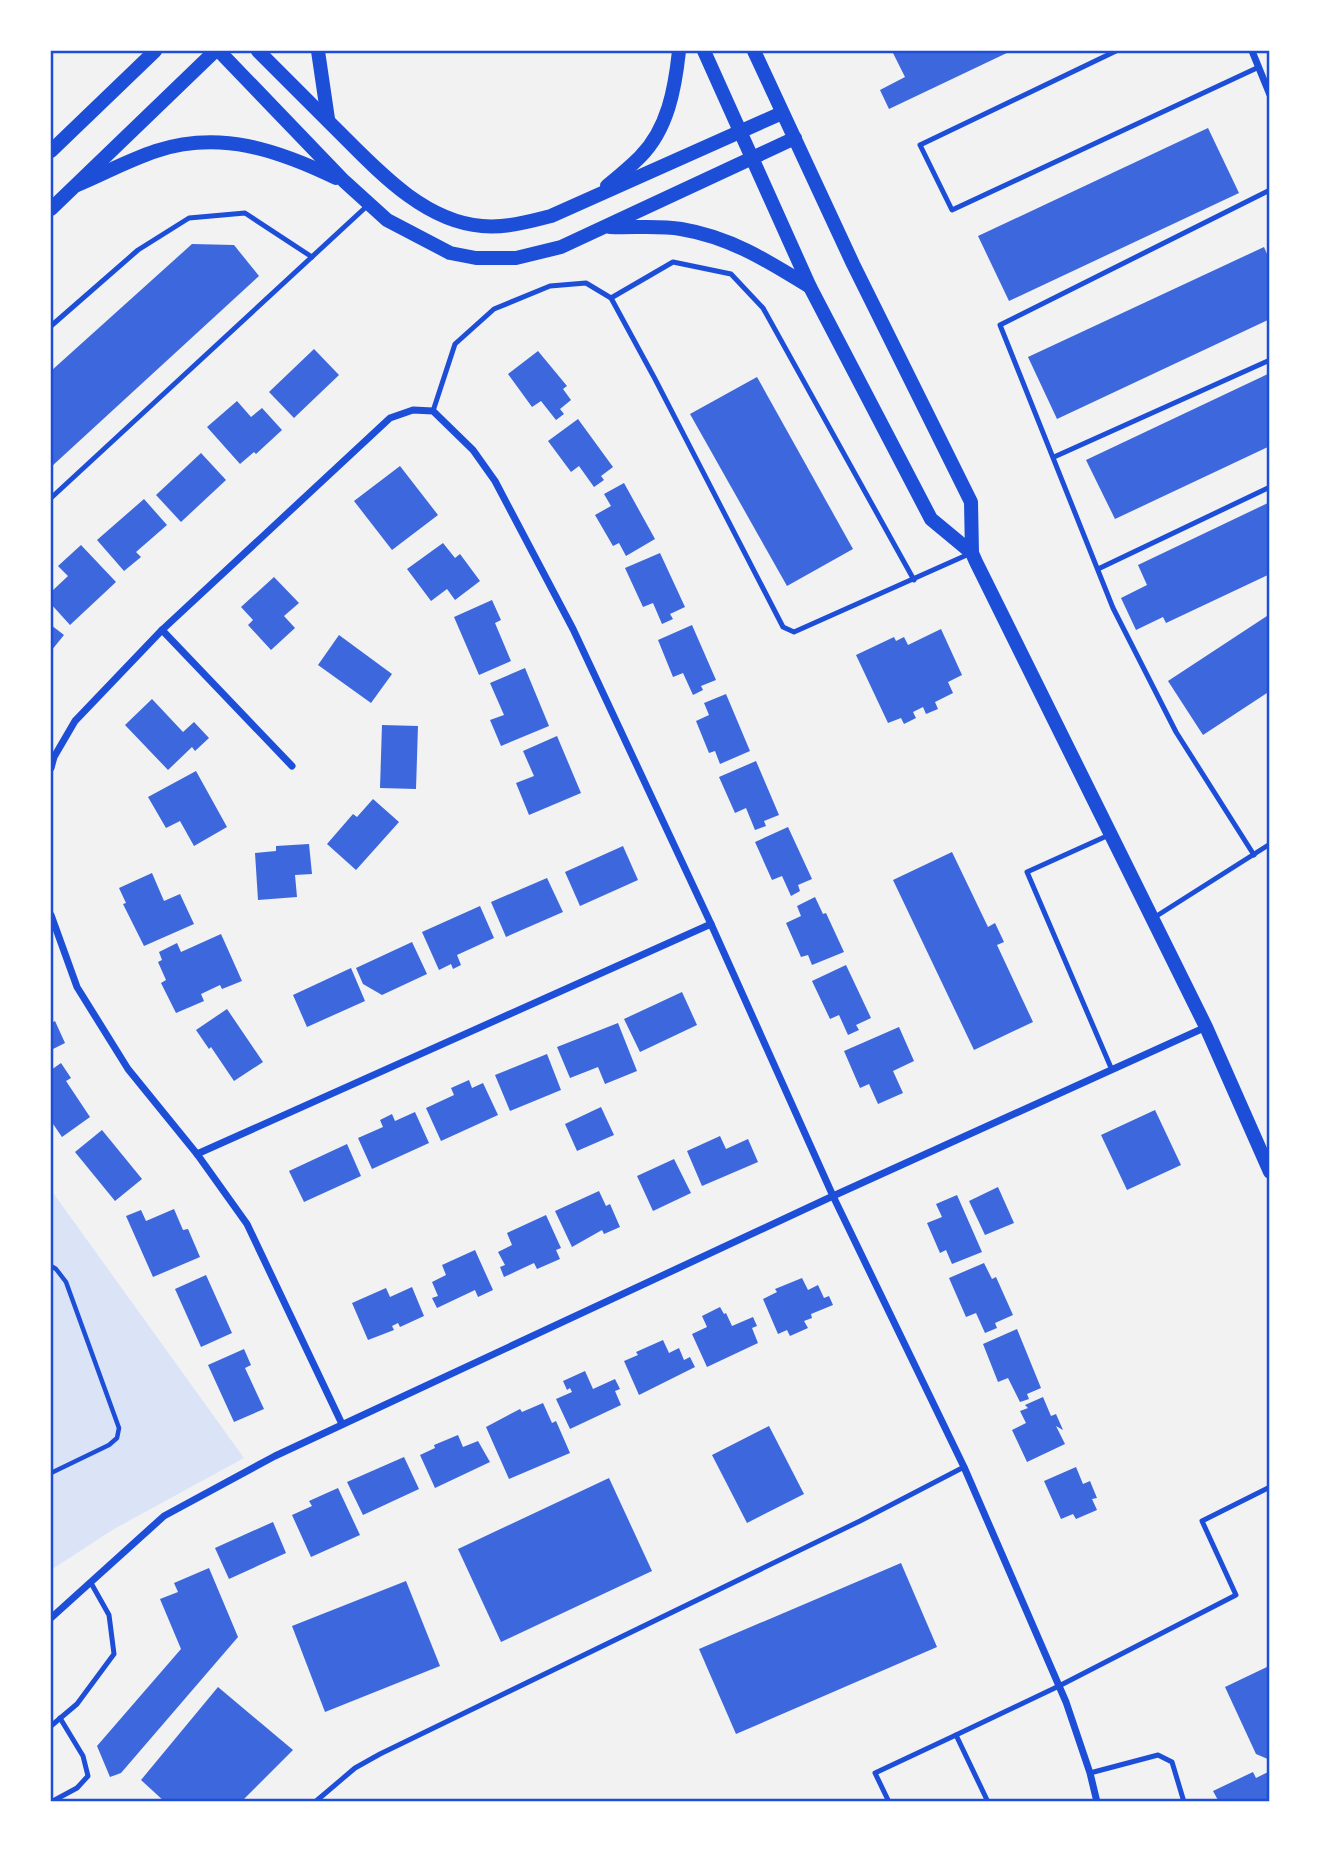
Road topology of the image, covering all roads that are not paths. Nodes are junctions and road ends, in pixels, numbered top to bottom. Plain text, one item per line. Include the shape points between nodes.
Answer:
1 (155, 51) edge
2 (217, 51) edge
3 (258, 51) edge
4 (318, 51) edge
5 (678, 51) edge
6 (704, 51) edge
7 (754, 51) edge
8 (1116, 51) edge
9 (1252, 51) edge
10 (1259, 67) junction
11 (1270, 95) edge
12 (782, 113) junction
13 (328, 120) junction
14 (740, 133) junction
15 (795, 138) junction
16 (51, 151) edge
17 (751, 159) junction
18 (344, 181) junction
19 (77, 185) junction
20 (1270, 190) edge
21 (596, 196) junction
22 (369, 205) junction
23 (51, 209) edge
24 (605, 227) junction
25 (312, 257) junction
26 (810, 287) junction
27 (611, 298) junction
28 (51, 326) edge
29 (1270, 359) edge
30 (433, 411) junction
31 (1054, 457) junction
32 (1270, 487) edge
33 (51, 498) edge
34 (972, 553) junction
35 (1098, 569) junction
36 (914, 580) junction
37 (162, 630) junction
38 (292, 765) dead end
39 (51, 768) edge
40 (1111, 834) junction
41 (1270, 845) edge
42 (1254, 855) junction
43 (51, 915) edge
44 (1152, 918) junction
45 (711, 924) junction
46 (1206, 1027) junction
47 (1112, 1070) junction
48 (197, 1154) junction
49 (1270, 1172) edge
50 (833, 1196) junction
51 (342, 1424) junction
52 (964, 1467) junction
53 (1270, 1487) edge
54 (91, 1583) junction
55 (51, 1618) edge
56 (1059, 1686) junction
57 (60, 1718) junction
58 (51, 1726) edge
59 (956, 1735) junction
60 (1090, 1773) junction
61 (51, 1802) edge
62 (315, 1802) edge
63 (889, 1802) edge
64 (988, 1802) edge
65 (1097, 1802) edge
66 (1184, 1802) edge

1 - 16 main road
2 - 18 main road
2 - 19 main road
3 - 13 main road
4 - 13 main road
5 - 21 main road via 675,84 662,125 642,155
6 - 14 main road
7 - 12 main road
8 - 10 lane via 920,145 951,210
9 - 10 street
10 - 11 street
12 - 14 main road
12 - 15 main road
13 - 21 main road via 406,194 458,221 512,226 551,216
14 - 17 main road
14 - 21 main road
15 - 17 main road
15 - 34 main road via 971,502
17 - 24 main road
17 - 26 main road
18 - 19 main road via 258,146 206,142 157,151
18 - 22 main road
19 - 23 main road
20 - 31 lane via 1000,325
22 - 24 main road via 426,242 476,258 516,258 561,247
22 - 25 lane
24 - 26 main road via 678,228 724,239
25 - 28 lane via 245,214 189,218 138,250
25 - 33 lane
26 - 34 main road via 931,519
27 - 30 lane via 586,283 550,286 494,309 455,344
27 - 36 lane via 673,262 731,274 763,307
27 - 36 lane via 783,627 794,632
29 - 31 lane
30 - 37 street via 413,410 390,418
30 - 45 street via 473,450 495,481 573,629
31 - 35 lane
32 - 35 lane
34 - 36 lane
34 - 40 main road
35 - 42 lane via 1176,732
37 - 38 street
37 - 39 street via 75,721
40 - 44 main road
40 - 47 lane via 1027,872
41 - 42 lane
42 - 44 lane
43 - 48 street via 77,987 128,1069
44 - 46 main road
45 - 48 street
45 - 50 street
46 - 47 street
46 - 49 main road
47 - 50 street
48 - 51 street via 247,1224
50 - 51 street
50 - 52 street
51 - 54 street via 164,1516
52 - 56 street
52 - 62 lane via 380,1754 355,1768
53 - 56 lane via 1202,1521 1236,1595
54 - 55 street
54 - 57 lane via 108,1615 114,1654 77,1704
56 - 59 lane
56 - 60 street
57 - 58 lane
57 - 61 lane via 88,1776
59 - 63 lane via 875,1773
59 - 64 lane
60 - 65 street
60 - 66 lane via 1158,1755 1172,1762

